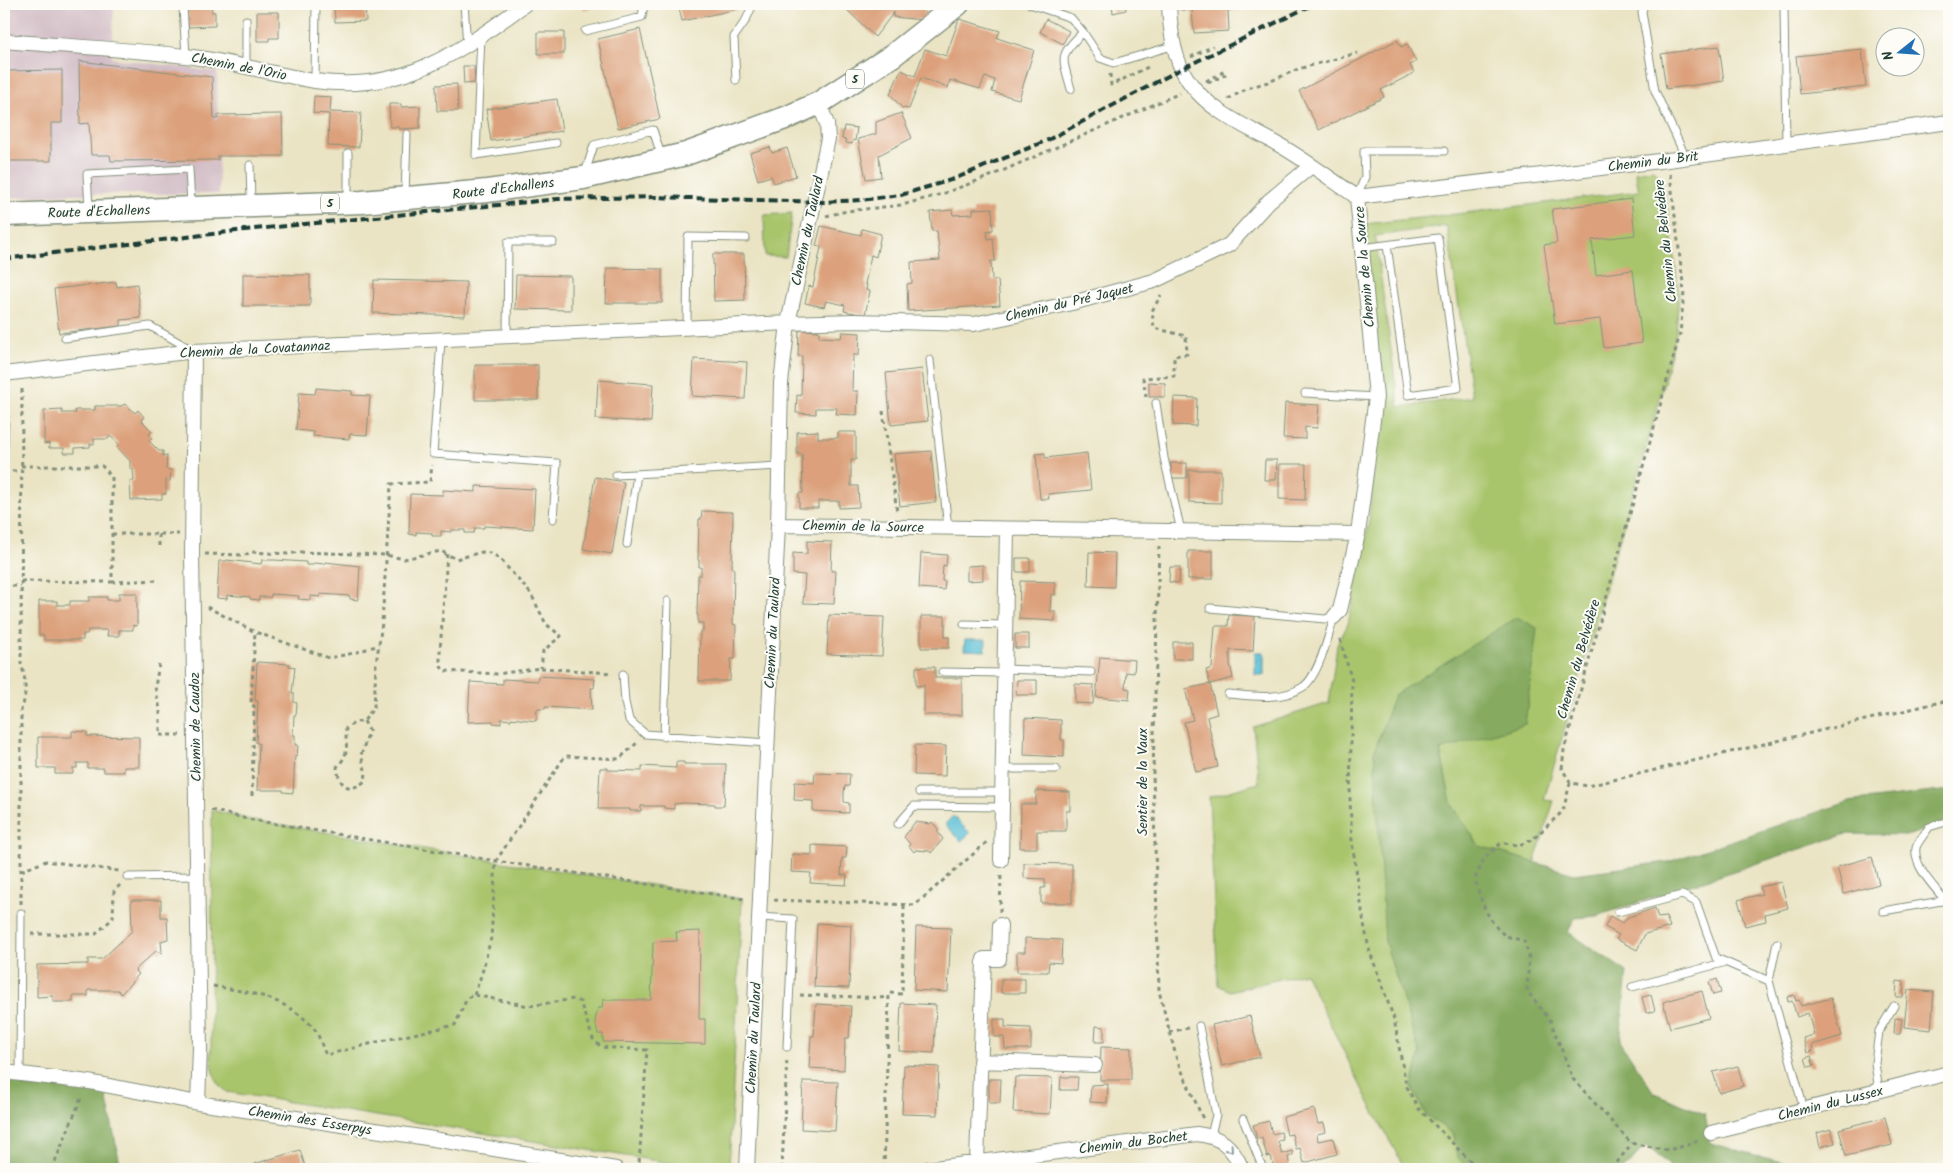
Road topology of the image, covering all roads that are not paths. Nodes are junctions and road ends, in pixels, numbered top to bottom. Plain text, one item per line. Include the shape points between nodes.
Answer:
1 (316, 4) edge
2 (464, 4) edge
3 (525, 4) edge
4 (644, 4) edge
5 (753, 4) edge
6 (958, 4) edge
7 (1030, 4) edge
8 (1168, 4) edge
9 (1644, 4) edge
10 (1785, 4) edge
11 (184, 6) dead end
12 (246, 20) dead end
13 (584, 30) dead end
14 (1083, 32) junction
15 (482, 36) junction
16 (4, 41) edge
17 (466, 46) junction
18 (1172, 46) junction
19 (186, 56) junction
20 (246, 67) junction
21 (736, 80) dead end
22 (315, 81) junction
23 (1072, 89) dead end
24 (819, 103) junction
25 (1949, 122) edge
26 (407, 134) dead end
27 (556, 143) dead end
28 (1786, 144) junction
29 (1444, 151) dead end
30 (348, 153) dead end
31 (1686, 158) junction
32 (662, 159) junction
33 (250, 165) dead end
34 (1310, 166) junction
35 (583, 178) junction
36 (1357, 197) junction
37 (405, 198) junction
38 (348, 202) junction
39 (252, 205) junction
40 (192, 208) junction
41 (89, 211) junction
42 (4, 215) edge
43 (746, 238) dead end
44 (553, 242) dead end
45 (1387, 245) junction
46 (1362, 248) junction
47 (788, 323) junction
48 (687, 328) junction
49 (507, 336) junction
50 (65, 338) dead end
51 (442, 340) junction
52 (194, 351) junction
53 (930, 360) dead end
54 (4, 374) edge
55 (1305, 393) dead end
56 (1376, 397) junction
57 (1156, 403) dead end
58 (779, 466) junction
59 (636, 474) junction
60 (616, 475) dead end
61 (553, 519) dead end
62 (778, 525) junction
63 (948, 528) junction
64 (1008, 529) junction
65 (1181, 531) junction
66 (1358, 534) junction
67 (627, 544) dead end
68 (668, 601) dead end
69 (1210, 608) dead end
70 (1334, 617) junction
71 (964, 624) dead end
72 (1005, 625) junction
73 (1004, 671) junction
74 (942, 672) dead end
75 (1091, 672) dead end
76 (623, 674) road end
77 (1228, 694) dead end
78 (664, 737) junction
79 (767, 743) junction
80 (1002, 769) junction
81 (1056, 769) dead end
82 (919, 792) dead end
83 (1001, 792) junction
84 (1001, 807) junction
85 (1949, 821) edge
86 (898, 824) dead end
87 (1001, 860) road end
88 (198, 876) junction
89 (127, 877) road end
90 (1947, 900) edge
91 (1884, 911) dead end
92 (1618, 912) dead end
93 (21, 913) road end
94 (758, 917) junction
95 (1000, 926) road end
96 (1777, 943) dead end
97 (1726, 962) junction
98 (1769, 982) junction
99 (1632, 988) dead end
100 (1894, 1006) dead end
101 (1199, 1026) road end
102 (787, 1047) road end
103 (980, 1061) junction
104 (1095, 1065) dead end
105 (4, 1072) edge
106 (1949, 1073) edge
107 (20, 1075) junction
108 (1879, 1091) junction
109 (198, 1103) junction
110 (1804, 1110) junction
111 (1242, 1119) dead end
112 (1711, 1133) road end
113 (1211, 1135) junction
114 (977, 1162) junction
115 (616, 1169) edge
116 (747, 1169) edge
117 (927, 1169) edge
118 (1242, 1169) edge
119 (1263, 1169) edge

1 - 22 lane
2 - 17 lane
3 - 15 street, Chemin de l'Orio
4 - 13 lane via 642,17
5 - 21 lane via 734,37
6 - 24 main road, Route d'Echallens / 5 via 892,56
7 - 14 lane via 1071,18
8 - 18 street
9 - 31 lane via 1642,12 1655,91
10 - 28 lane
11 - 19 lane
12 - 20 lane
14 - 18 lane via 1100,58 1114,63
14 - 23 lane via 1066,49 1063,59
15 - 17 street, Chemin de l'Orio
15 - 27 lane via 476,155
16 - 19 street, Chemin de l'Orio
17 - 22 street, Chemin de l'Orio via 438,62 380,81 358,84
18 - 34 street, Chemin de la Source via 1178,63 1214,107
19 - 20 street, Chemin de l'Orio
20 - 22 street, Chemin de l'Orio
24 - 32 main road, Route d'Echallens / 5 via 686,154
24 - 47 street, Chemin du Taulard via 827,124 828,138
25 - 28 street, Chemin du Brit
26 - 37 lane
28 - 31 street, Chemin du Brit
29 - 36 lane via 1364,151 1365,177
30 - 38 lane
31 - 36 street, Chemin du Brit
32 - 35 main road, Route d'Echallens / 5
32 - 35 lane via 653,130 594,145
33 - 39 lane
34 - 36 street, Chemin de la Source
34 - 47 street, Chemin du Pré Jaquet via 1269,201 1229,245 1154,281 974,324
35 - 37 main road, Route d'Echallens / 5
36 - 46 street, Chemin de la Source
37 - 38 main road, Route d'Echallens / 5
38 - 39 main road, Route d'Echallens / 5
39 - 40 main road, Route d'Echallens / 5
40 - 41 main road, Route d'Echallens / 5
40 - 41 lane via 189,169 87,174
41 - 42 main road, Route d'Echallens / 5
43 - 48 lane via 688,237
44 - 49 lane via 508,242
45 - 45 lane via 1438,238 1458,388 1408,395
45 - 46 lane
46 - 56 street, Chemin de la Source
47 - 48 street, Chemin de la Covatannaz
47 - 58 street, Chemin du Taulard via 781,383
48 - 49 street, Chemin de la Covatannaz
49 - 51 street, Chemin de la Covatannaz
50 - 52 lane via 150,326
51 - 52 street, Chemin de la Covatannaz
51 - 61 lane via 433,454 557,463
52 - 54 street, Chemin de la Covatannaz
52 - 88 street, Chemin de Caudoz via 192,554
53 - 63 lane
55 - 56 lane
56 - 66 street, Chemin de la Source
57 - 65 lane via 1164,458
58 - 59 lane
58 - 62 street, Chemin du Taulard
59 - 60 lane
59 - 67 lane
62 - 63 street, Chemin de la Source
62 - 79 street, Chemin du Taulard
63 - 64 street, Chemin de la Source
64 - 65 street, Chemin de la Source
64 - 72 street
65 - 66 street, Chemin de la Source
66 - 70 street, Chemin de la Source via 1340,610
68 - 78 lane
69 - 70 lane via 1325,619
70 - 77 lane, Chemin de la Source via 1315,673 1305,686 1288,694 1265,697
71 - 72 lane
72 - 73 street
73 - 74 lane
73 - 75 lane
73 - 80 street
76 - 78 lane via 629,720 645,734
78 - 79 lane
79 - 94 street, Chemin du Taulard
80 - 81 lane
80 - 83 street
82 - 83 lane
83 - 84 street
84 - 86 lane via 914,806
84 - 87 street
85 - 90 lane via 1929,827 1916,847 1918,860 1929,882
88 - 89 lane
88 - 109 street, Chemin de Caudoz
90 - 91 lane
92 - 97 lane via 1682,895 1696,902 1716,958
93 - 107 lane
94 - 102 lane via 793,919
94 - 116 street, Chemin du Taulard
95 - 103 street via 999,959 984,959
96 - 98 lane
97 - 98 lane
97 - 99 lane
98 - 110 lane
100 - 108 lane via 1879,1031 1875,1063
101 - 113 lane via 1216,1115
103 - 104 street
103 - 114 street
105 - 107 street, Chemin des Esserpys
106 - 108 street, Chemin du Lussex
107 - 109 street, Chemin des Esserpys via 89,1082
108 - 110 street, Chemin du Lussex
109 - 115 street, Chemin des Esserpys
110 - 112 street, Chemin du Lussex
111 - 119 lane
113 - 114 street, Chemin du Bochet via 1176,1135
113 -> 118 street via 1233,1152
114 - 117 street, Chemin du Bochet

